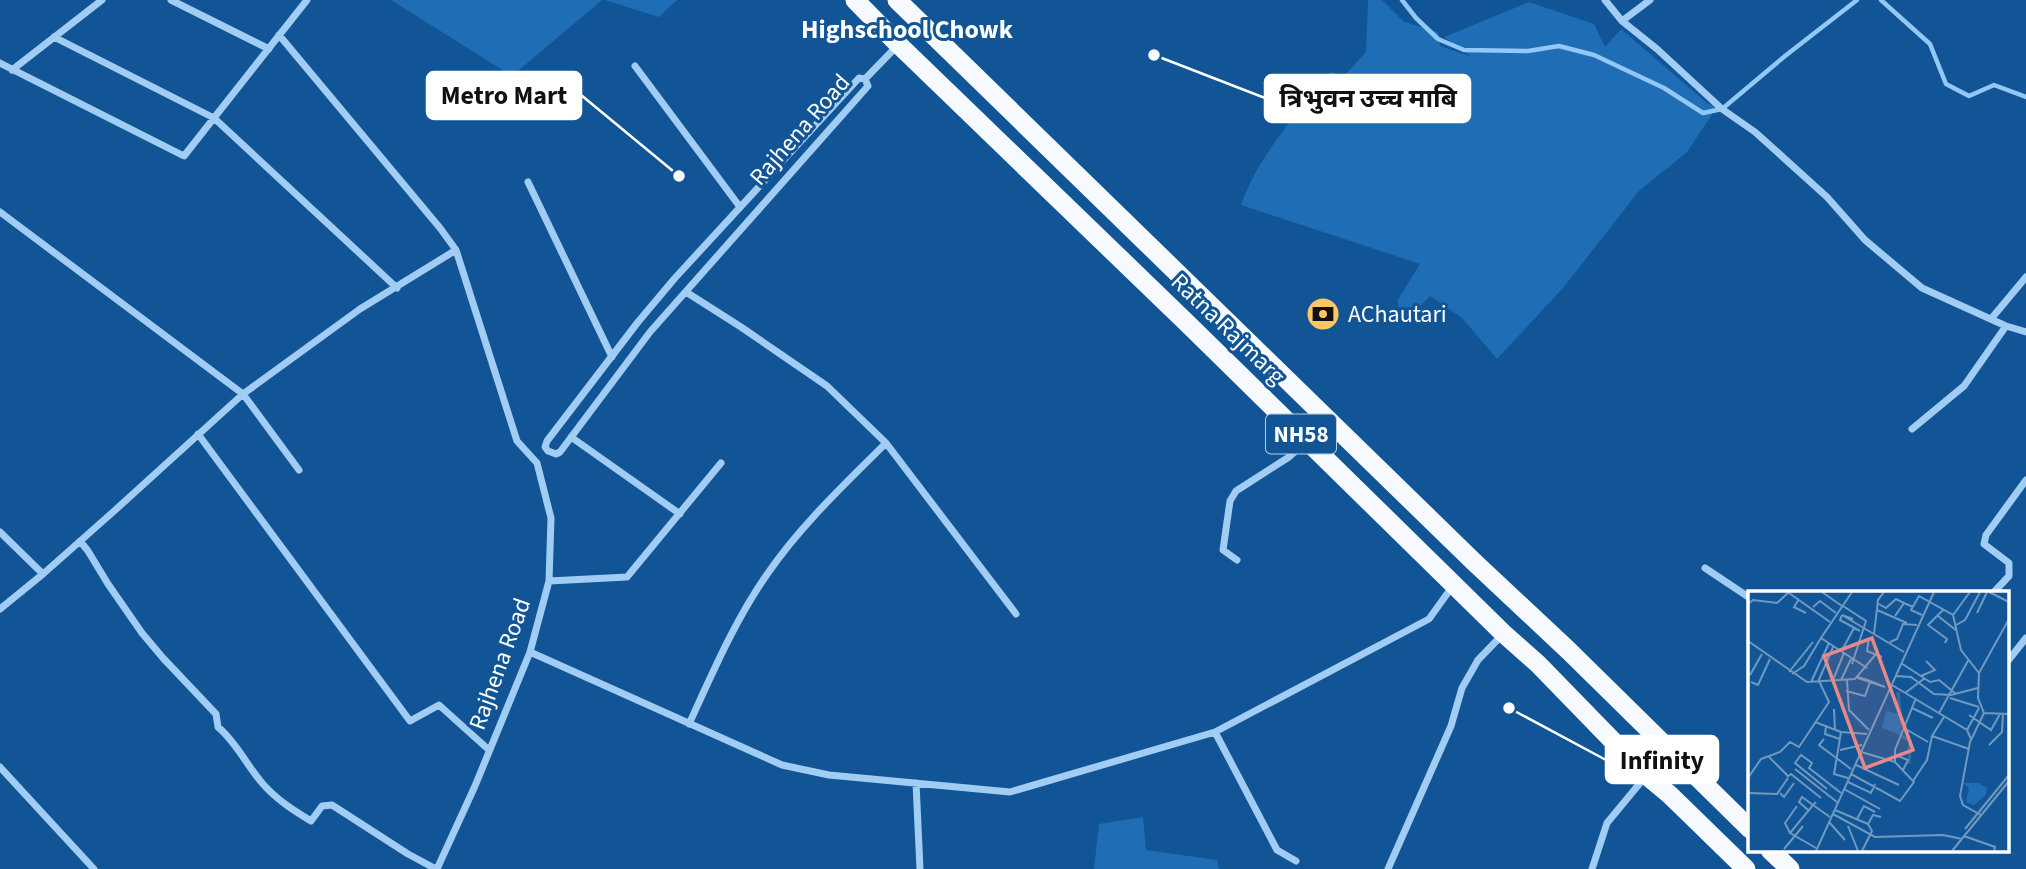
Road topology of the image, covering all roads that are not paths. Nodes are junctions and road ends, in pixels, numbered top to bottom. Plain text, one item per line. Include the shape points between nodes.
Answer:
1 (102, 0) edge
2 (171, 0) edge
3 (307, 0) edge
4 (855, 0) edge
5 (897, 0) edge
6 (1605, 0) edge
7 (1650, 0) edge
8 (1622, 21) junction
9 (279, 35) junction
10 (54, 37) junction
11 (898, 44) junction
12 (269, 49) junction
13 (0, 63) edge
14 (635, 66) dead end
15 (12, 69) junction
16 (861, 79) junction
17 (214, 118) junction
18 (528, 181) dead end
19 (752, 194) junction
20 (762, 204) junction
21 (740, 207) junction
22 (0, 212) edge
23 (456, 250) junction
24 (2026, 277) edge
25 (397, 288) junction
26 (686, 292) junction
27 (1991, 319) junction
28 (638, 322) junction
29 (2006, 326) junction
30 (650, 332) junction
31 (2026, 332) edge
32 (612, 357) junction
33 (243, 394) junction
34 (1912, 429) dead end
35 (198, 434) junction
36 (571, 437) junction
37 (1308, 440) junction
38 (886, 443) junction
39 (549, 452) junction
40 (537, 463) junction
41 (722, 463) dead end
42 (299, 470) dead end
43 (2026, 480) edge
44 (680, 514) junction
45 (0, 531) edge
46 (80, 541) junction
47 (1237, 560) dead end
48 (1705, 568) dead end
49 (43, 574) junction
50 (549, 581) junction
51 (1455, 584) junction
52 (1996, 591) edge
53 (1748, 597) edge
54 (0, 608) edge
55 (1016, 614) dead end
56 (1503, 633) junction
57 (2026, 638) edge
58 (530, 652) junction
59 (2008, 661) edge
60 (689, 724) junction
61 (1215, 732) junction
62 (489, 750) junction
63 (0, 766) edge
64 (1646, 775) junction
65 (916, 783) junction
66 (1748, 828) edge
67 (1772, 852) edge
68 (1296, 861) dead end
69 (94, 869) edge
70 (437, 869) edge
71 (920, 869) edge
72 (1388, 869) edge
73 (1592, 869) edge
74 (1746, 869) edge
75 (1790, 869) edge

1 - 10 street
2 - 12 street
3 - 9 street
4 - 11 highway, Ratna Rajmarg / NH58
5 - 66 highway, Ratna Rajmarg / NH58
6 - 8 street
7 - 8 street
8 - 27 street via 1765,141 1827,197 1864,240 1913,281
9 - 12 street
9 - 23 street
10 - 15 street
10 - 17 street
11 - 16 street
11 - 37 highway, Ratna Rajmarg / NH58
12 - 17 street
13 - 15 street
14 - 21 street
15 - 17 street via 184,156
16 - 19 street, Rajhena Road
16 - 20 street, Rajhena Road via 868,86
17 - 25 street
18 - 32 street
19 - 20 street
19 - 21 street, Rajhena Road
20 - 26 street, Rajhena Road
21 - 28 street, Rajhena Road
22 - 33 street
23 - 25 street
23 - 40 street via 517,441
24 - 27 street
25 - 33 street via 360,309
26 - 30 street, Rajhena Road
26 - 38 street via 827,386
27 - 29 street
28 - 30 street
28 - 32 street, Rajhena Road
29 - 31 street
29 - 34 street via 1964,386
30 - 36 street, Rajhena Road
32 - 39 street, Rajhena Road via 547,442
33 - 35 street
33 - 42 street
35 - 46 street
35 - 62 street via 410,721 439,705
36 - 39 street, Rajhena Road via 560,452
36 - 44 street
37 - 47 street via 1236,491 1230,501 1223,550
37 - 51 highway, Ratna Rajmarg / NH58
38 - 55 street
38 - 60 street via 804,527 767,574 729,636
39 - 40 street
40 - 50 street, Rajhena Road via 551,518
41 - 44 street
43 - 52 street via 1986,535 1984,544 2009,563 2009,576
44 - 50 street via 626,577
45 - 49 street
46 - 49 street
46 - 70 street via 142,633 216,714 218,727 284,805 312,821 322,806 332,805
48 - 53 street
49 - 54 street
50 - 58 street, Rajhena Road
51 - 56 highway, Ratna Rajmarg / NH58
51 - 61 street via 1429,619
56 - 64 highway, Ratna Rajmarg / NH58
56 - 72 street via 1478,660 1462,688 1451,726
57 - 59 street
58 - 60 street
58 - 62 street, Rajhena Road
60 - 65 street via 782,765 830,775
61 - 65 street via 1010,792
61 - 68 street via 1277,850
62 - 70 street, Rajhena Road
63 - 69 street
64 - 73 street via 1607,823
64 - 74 highway, Ratna Rajmarg / NH58
65 - 71 street
67 - 75 highway

